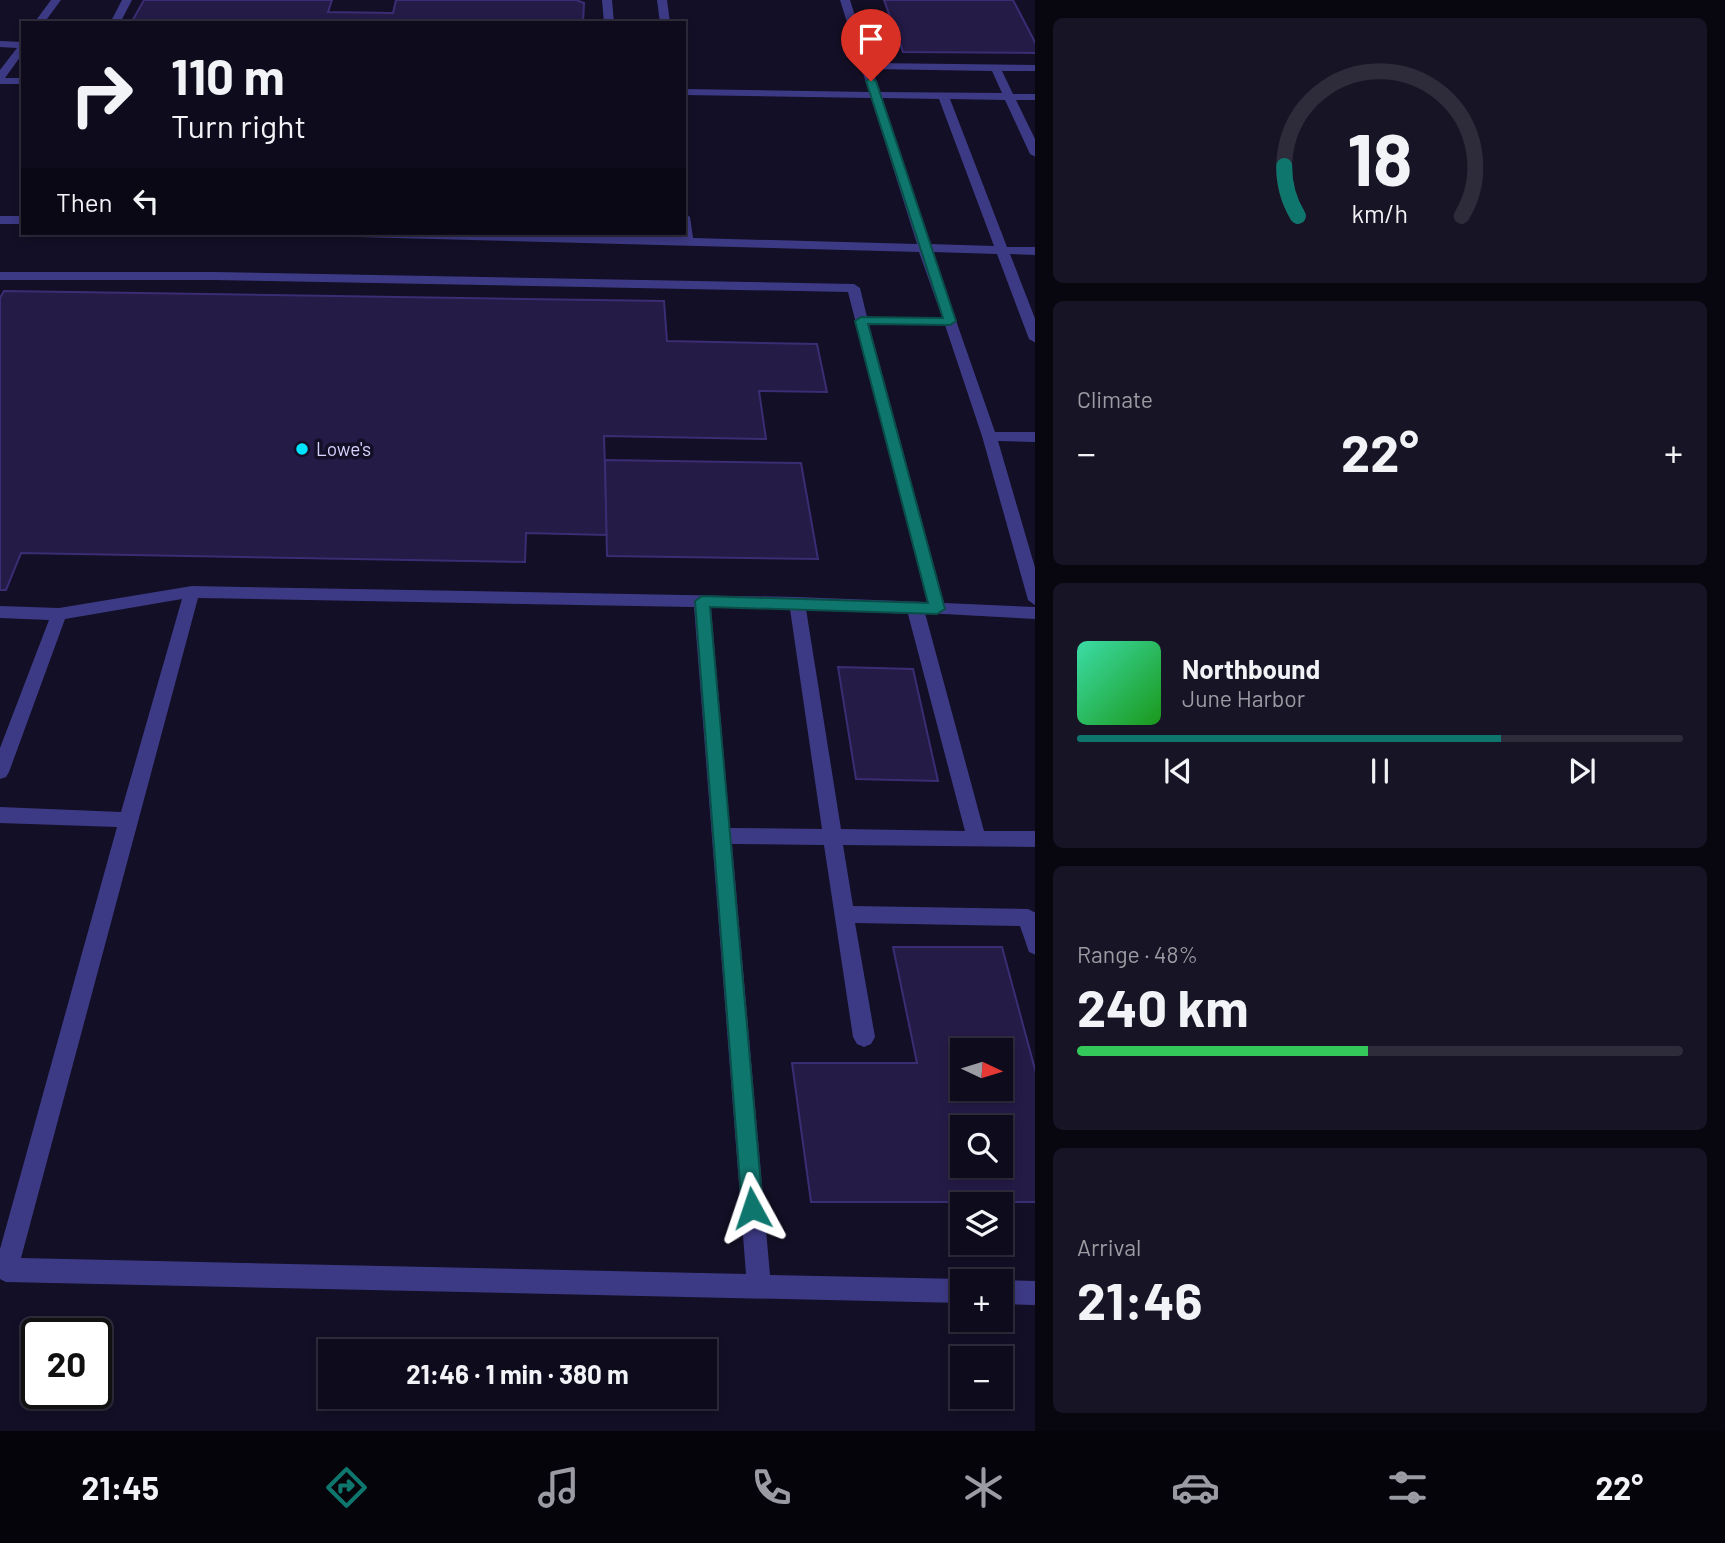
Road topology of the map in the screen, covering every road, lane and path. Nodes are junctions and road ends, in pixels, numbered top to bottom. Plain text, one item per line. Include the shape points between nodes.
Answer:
1 (55, 0) edge
2 (127, 0) edge
3 (607, 0) edge
4 (662, 0) edge
5 (845, 0) edge
6 (40, 21) edge
7 (116, 21) edge
8 (609, 21) edge
9 (665, 21) edge
10 (0, 44) edge
11 (21, 45) edge
12 (21, 48) edge
13 (866, 66) junction
14 (995, 67) junction
15 (1035, 68) edge
16 (0, 79) edge
17 (21, 81) edge
18 (686, 92) edge
19 (875, 95) junction
20 (943, 96) junction
21 (1010, 97) junction
22 (1035, 97) edge
23 (1035, 154) edge
24 (0, 220) edge
25 (21, 220) edge
26 (686, 233) edge
27 (440, 235) edge
28 (687, 241) junction
29 (923, 248) junction
30 (1002, 251) junction
31 (1035, 251) edge
32 (0, 276) edge
33 (861, 321) junction
34 (950, 321) junction
35 (1035, 339) edge
36 (989, 436) junction
37 (1035, 437) edge
38 (192, 592) junction
39 (1035, 600) edge
40 (702, 601) junction
41 (797, 603) junction
42 (915, 608) junction
43 (937, 609) junction
44 (0, 612) edge
45 (1035, 613) edge
46 (59, 614) junction
47 (0, 772) edge
48 (0, 815) edge
49 (128, 820) junction
50 (722, 836) junction
51 (834, 838) junction
52 (977, 839) junction
53 (1035, 839) edge
54 (844, 914) junction
55 (1035, 946) edge
56 (863, 1037) dead end
57 (759, 1287) junction
58 (950, 1291) edge
59 (1013, 1292) edge
60 (1035, 1293) edge

1 - 6 street
2 - 7 street
3 - 8 street
4 - 9 street
5 - 13 street
10 - 11 street
12 - 16 street
13 - 14 street
13 - 19 street
14 - 15 street
14 - 21 street
16 - 17 street
18 - 19 street
19 - 20 street
19 - 29 street
20 - 21 street
20 - 30 street
21 - 22 street
21 - 23 street
24 - 25 street
26 - 28 street
27 - 28 street
28 - 29 street
29 - 30 street
29 - 34 street
30 - 31 street
30 - 35 street
32 - 33 street via 854,288
33 - 34 street
33 - 43 street
34 - 36 street
36 - 37 street
36 - 39 street
38 - 40 street
38 - 46 street
38 - 49 street
40 - 41 street
40 - 50 street
41 - 42 street
41 - 51 street
42 - 43 street
42 - 52 street
43 - 45 street
44 - 46 street
46 - 47 street
48 - 49 street
49 - 57 street via 6,1270
50 - 51 street
50 - 57 street
51 - 52 street
51 - 54 street
52 - 53 street
54 - 55 street via 1028,918
54 - 56 street
57 - 58 street
59 - 60 street

